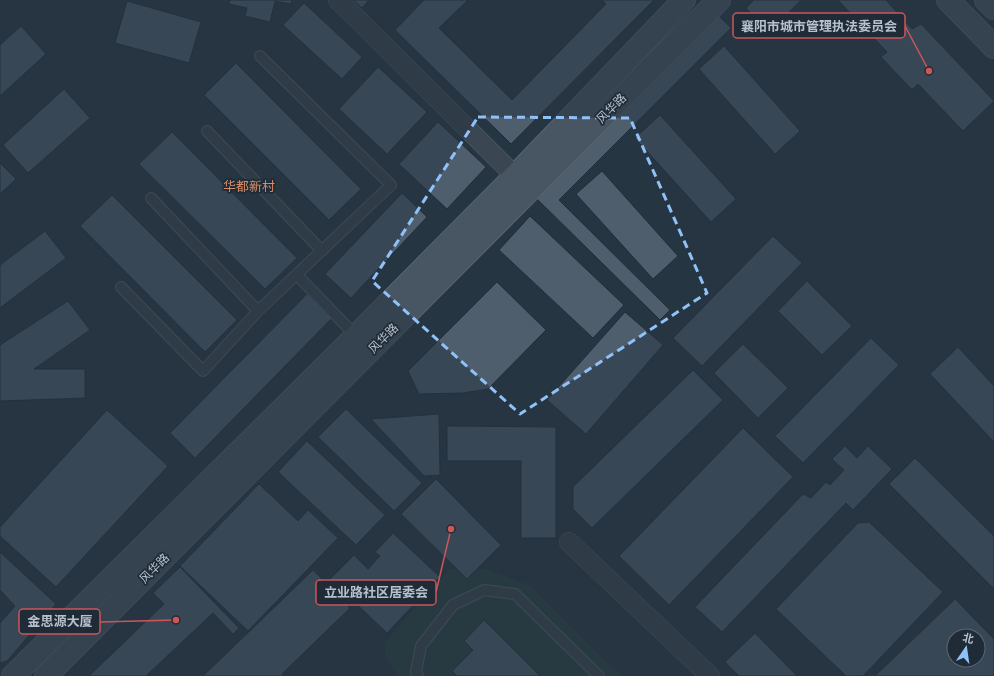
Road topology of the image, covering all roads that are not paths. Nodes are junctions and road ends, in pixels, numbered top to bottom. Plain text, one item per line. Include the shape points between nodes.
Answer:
1 (338, 0) edge
2 (684, 0) edge
3 (719, 0) edge
4 (948, 0) edge
5 (986, 0) edge
6 (994, 8) edge
7 (993, 44) edge
8 (260, 56) dead end
9 (207, 131) dead end
10 (515, 176) junction
11 (151, 198) dead end
12 (322, 251) junction
13 (297, 274) junction
14 (122, 287) dead end
15 (258, 311) junction
16 (356, 336) junction
17 (569, 542) dead end
18 (13, 676) edge
19 (46, 676) edge
20 (418, 676) edge
21 (599, 676) edge
22 (710, 676) edge

1 - 10 street
2 - 10 street, 风华路
3 - 19 street, 风华路
4 - 7 street
5 - 6 street
8 - 12 lane via 391,185
9 - 12 lane
10 - 16 street, 风华路
11 - 15 lane
12 - 13 lane
13 - 15 lane
13 - 16 lane
14 - 15 lane via 203,371
16 - 18 street, 风华路
17 - 22 street
20 - 21 lane via 416,672 421,646 453,605 484,590 515,594

